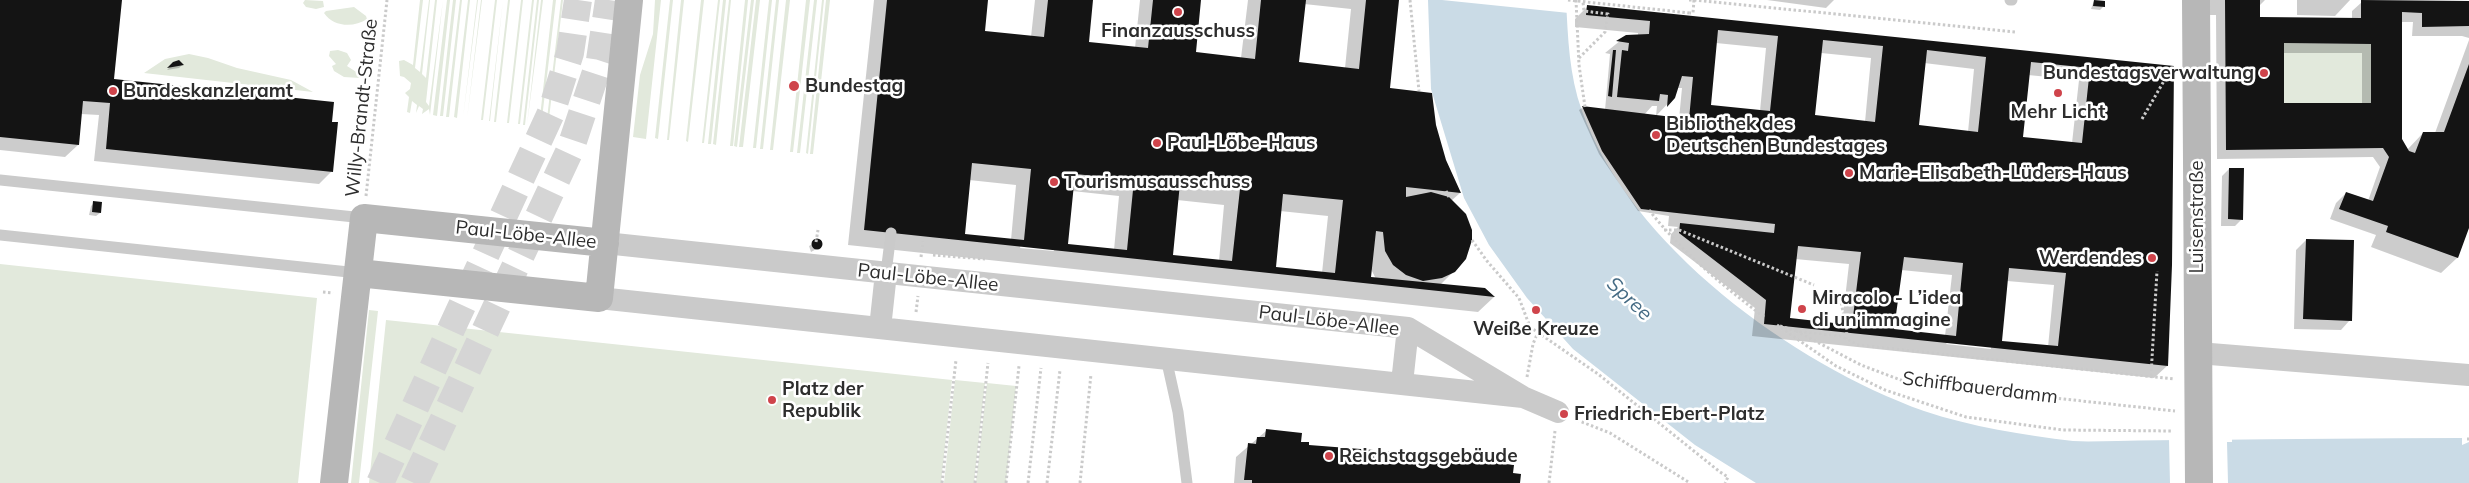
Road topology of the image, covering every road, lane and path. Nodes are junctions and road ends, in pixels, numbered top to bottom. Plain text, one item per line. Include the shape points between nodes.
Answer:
1 (387, 0) edge
2 (629, 0) edge
3 (1410, 0) edge
4 (1568, 0) edge
5 (1576, 0) edge
6 (1689, 0) edge
7 (1694, 0) edge
8 (2196, 0) edge
9 (1583, 2) junction
10 (2016, 32) dead end
11 (1578, 58) junction
12 (2168, 74) dead end
13 (1419, 91) dead end
14 (1585, 107) dead end
15 (2142, 120) dead end
16 (0, 180) edge
17 (1446, 191) dead end
18 (1449, 197) dead end
19 (1648, 210) dead end
20 (364, 218) junction
21 (818, 230) dead end
22 (1664, 230) junction
23 (891, 232) dead end
24 (0, 235) edge
25 (1472, 240) dead end
26 (816, 242) dead end
27 (605, 243) junction
28 (932, 255) dead end
29 (985, 260) dead end
30 (2157, 271) dead end
31 (358, 273) junction
32 (886, 273) junction
33 (1814, 285) dead end
34 (1839, 293) dead end
35 (599, 298) junction
36 (1764, 317) dead end
37 (880, 328) junction
38 (1408, 328) junction
39 (1796, 331) junction
40 (1538, 332) junction
41 (1846, 339) junction
42 (2198, 353) junction
43 (1166, 358) junction
44 (956, 360) dead end
45 (988, 363) dead end
46 (1018, 366) dead end
47 (1041, 368) dead end
48 (1528, 368) dead end
49 (1060, 370) dead end
50 (1091, 374) dead end
51 (2469, 375) edge
52 (2151, 376) junction
53 (2174, 379) dead end
54 (1402, 383) junction
55 (1523, 398) junction
56 (2174, 411) dead end
57 (1558, 412) junction
58 (2186, 433) junction
59 (334, 483) edge
60 (942, 483) edge
61 (975, 483) edge
62 (1006, 483) edge
63 (1028, 483) edge
64 (1047, 483) edge
65 (1080, 483) edge
66 (1187, 483) edge
67 (1549, 483) edge
68 (1690, 483) edge
69 (1725, 483) edge
70 (2199, 483) edge

1 - 20 path, Willy-Brandt-Straße
2 - 27 street
3 - 13 path
4 - 9 path, bridge
5 - 11 path
6 - 7 path
7 - 9 path, bridge via 1693,13
7 - 10 path
8 - 42 street, Luisenstraße
9 - 11 path via 1584,11 1608,14 1605,32
11 - 14 path
12 - 15 path
16 - 20 lane
17 - 18 path
19 - 22 path
20 - 27 street, Paul-Löbe-Allee
20 - 31 street
21 - 26 path
22 - 33 path via 1679,230
22 - 36 path via 1721,284
23 - 32 lane
24 - 31 lane
25 - 40 path via 1519,298 1530,326
27 - 32 street, Paul-Löbe-Allee
27 - 35 street
28 - 29 path
30 - 52 path
31 - 35 street
31 - 59 street
32 - 37 street
32 - 38 street, Paul-Löbe-Allee
34 - 41 path
35 - 37 street
37 - 43 street
38 - 54 street, Paul-Löbe-Allee
38 - 55 street
39 - 41 path, Schiffbauerdamm
39 - 56 path, Schiffbauerdamm via 1861,365 1906,382
39 - 58 path, Schiffbauerdamm via 1777,325 1828,361 1884,390 1966,417 2063,430
40 - 48 path
40 - 69 path via 1598,374 1728,477
41 - 52 path, Schiffbauerdamm via 1858,345
42 - 51 street
42 - 58 street, Luisenstraße
43 - 54 street
43 - 66 lane via 1178,412
44 - 60 path
45 - 61 path
46 - 62 path
47 - 63 path
49 - 64 path
50 - 65 path
52 - 53 path, Schiffbauerdamm
54 - 55 street
55 - 57 street
57 - 67 path
57 - 68 path via 1610,433
58 - 70 street, Luisenstraße

